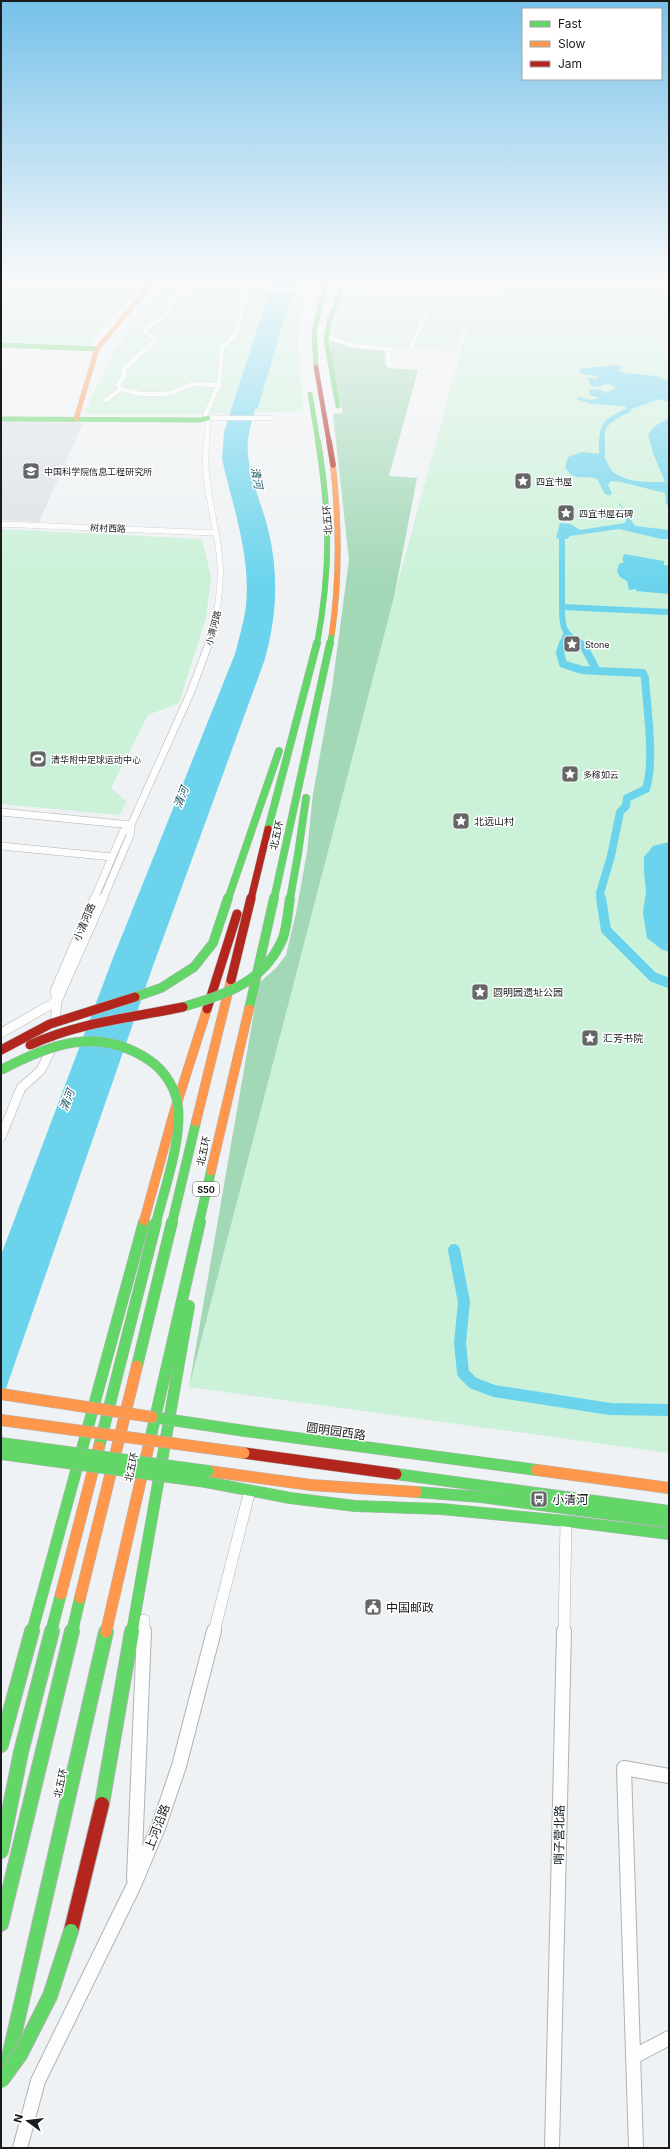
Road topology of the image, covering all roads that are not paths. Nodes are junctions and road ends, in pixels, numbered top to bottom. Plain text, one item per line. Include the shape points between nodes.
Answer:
1 (87, 382) edge
2 (120, 382) edge
3 (309, 382) edge
4 (318, 382) edge
5 (334, 382) edge
6 (219, 385) joint
7 (121, 389) junction
8 (106, 400) dead end
9 (338, 406) dead end
10 (1, 418) edge
11 (76, 418) junction
12 (208, 418) junction
13 (272, 418) dead end
14 (1, 524) edge
15 (215, 533) junction
16 (305, 686) junction
17 (322, 687) junction
18 (1, 812) edge
19 (271, 816) junction
20 (131, 825) junction
21 (1, 846) edge
22 (112, 857) junction
23 (57, 1001) junction
24 (1, 1033) edge
25 (1, 1050) edge
26 (1, 1066) edge
27 (1, 1070) edge
28 (218, 1132) junction
29 (1, 1137) edge
30 (1, 1394) edge
31 (1, 1420) edge
32 (1, 1443) edge
33 (1, 1454) edge
34 (252, 1484) junction
35 (669, 1488) edge
36 (669, 1511) edge
37 (566, 1521) junction
38 (669, 1522) edge
39 (669, 1534) edge
40 (146, 1561) junction
41 (1, 1745) edge
42 (669, 1776) edge
43 (1, 1851) edge
44 (134, 1885) junction
45 (1, 1924) edge
46 (669, 2038) edge
47 (633, 2058) junction
48 (1, 2082) edge
49 (1, 2091) edge
50 (20, 2148) edge
51 (552, 2148) edge
52 (636, 2148) edge

1 - 11 main road
2 - 7 street via 118,385
3 - 16 main road, 北五环 / S50 via 327,510 328,561 316,642
4 - 17 main road, 北五环 / S50 via 338,510 340,561 337,604
5 - 9 main road
6 - 7 street via 192,384 172,393 160,394 141,394
6 - 12 street, 小清河路 via 205,415
7 - 8 street
10 - 11 main road
11 - 12 main road
12 - 13 street
12 - 15 street, 小清河路 via 204,470
14 - 15 street, 树村西路
15 - 20 street, 小清河路 via 221,590 209,645 193,687
16 - 19 main road, 北五环 / S50
16 - 25 main road, bridge via 268,779 213,943 194,967 174,981 149,992 48,1023 20,1036
17 - 26 main road, bridge via 298,854 282,940 270,961 238,987 213,998 187,1006 72,1026 46,1036 18,1052
17 - 28 main road, 北五环 / S50
18 - 20 street
19 - 41 main road via 214,982 172,1119
19 - 45 main road, 北五环 / S50
20 - 22 street, 小清河路 via 123,832
20 - 23 street, 小清河路 via 131,833
21 - 22 street
22 - 23 street, 小清河路 via 55,991
23 - 24 street
23 - 29 street, 小清河路 via 53,1049 41,1070 21,1088
27 - 43 main road, bridge via 22,1057 44,1048 73,1041 101,1040 124,1045 148,1057 166,1077 179,1106 178,1134 21,1752
28 - 40 main road
28 - 49 main road, 北五环 / S50
30 - 35 main road, 圆明园西路, bridge via 245,1431
31 - 36 main road, bridge
32 - 34 main road, bridge via 208,1471
33 - 34 main road, bridge via 206,1482
34 - 37 main road via 355,1506 441,1509
34 - 38 main road via 481,1497
34 - 44 street, 上河沿路 via 179,1766 159,1825
37 - 39 main road
37 - 51 street, 哨子营北路
40 - 44 street
40 - 48 main road, bridge via 106,1786 72,1931 50,1996 20,2055
42 - 47 street via 624,1768
44 - 50 street, 上河沿路 via 38,2081
46 - 47 street
47 - 52 street

